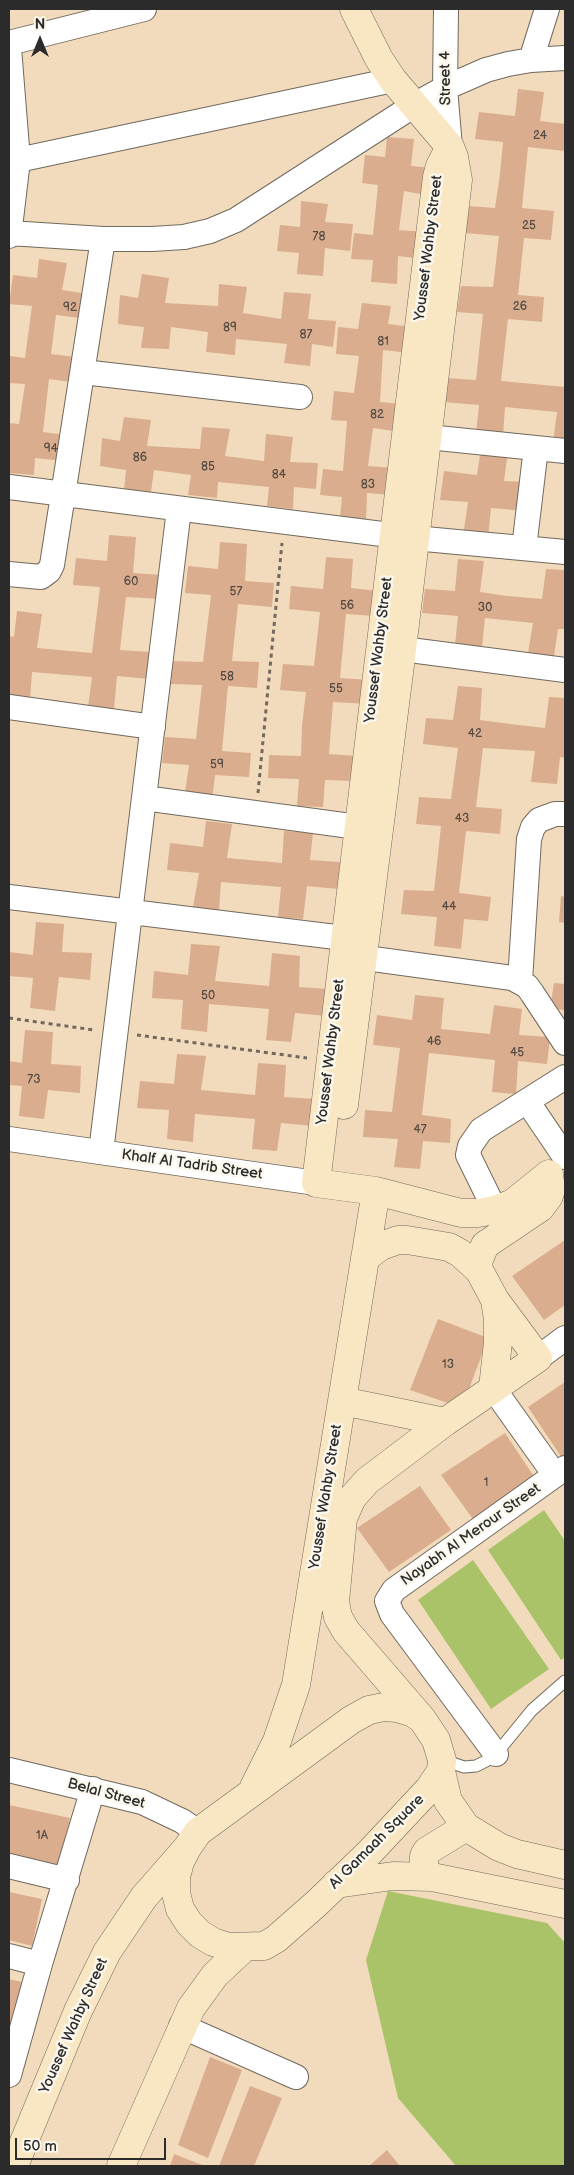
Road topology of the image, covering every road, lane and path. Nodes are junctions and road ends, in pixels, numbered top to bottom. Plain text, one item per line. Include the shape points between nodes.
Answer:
1 (144, 9) edge
2 (354, 9) edge
3 (446, 9) edge
4 (547, 9) edge
5 (9, 43) edge
6 (9, 48) edge
7 (565, 58) edge
8 (531, 60) junction
9 (393, 80) junction
10 (445, 88) junction
11 (416, 104) junction
12 (12, 131) edge
13 (450, 146) junction
14 (18, 160) junction
15 (9, 234) edge
16 (103, 239) junction
17 (83, 372) junction
18 (300, 397) dead end
19 (428, 436) junction
20 (536, 448) junction
21 (565, 451) edge
22 (9, 487) edge
23 (62, 494) junction
24 (179, 509) junction
25 (284, 522) junction
26 (404, 537) junction
27 (524, 548) junction
28 (565, 552) edge
29 (9, 574) edge
30 (402, 649) junction
31 (565, 670) edge
32 (9, 707) edge
33 (153, 726) junction
34 (144, 798) junction
35 (256, 813) junction
36 (565, 814) edge
37 (358, 827) junction
38 (9, 897) edge
39 (130, 912) junction
40 (349, 950) junction
41 (520, 981) junction
42 (9, 1018) edge
43 (116, 1032) junction
44 (565, 1043) edge
45 (330, 1061) junction
46 (565, 1077) edge
47 (527, 1101) junction
48 (9, 1139) edge
49 (101, 1152) junction
50 (560, 1169) edge
51 (325, 1184) junction
52 (376, 1191) junction
53 (495, 1210) junction
54 (366, 1258) junction
55 (479, 1270) junction
56 (495, 1300) junction
57 (565, 1338) edge
58 (538, 1358) junction
59 (493, 1388) junction
60 (342, 1401) junction
61 (445, 1422) junction
62 (560, 1472) edge
63 (307, 1616) junction
64 (338, 1617) junction
65 (565, 1681) edge
66 (422, 1719) junction
67 (496, 1754) junction
68 (442, 1766) junction
69 (9, 1770) edge
70 (94, 1789) junction
71 (250, 1794) junction
72 (466, 1827) junction
73 (193, 1840) junction
74 (9, 1866) edge
75 (565, 1866) edge
76 (432, 1877) junction
77 (67, 1880) junction
78 (336, 1884) junction
79 (565, 1904) edge
80 (245, 1947) junction
81 (9, 1956) edge
82 (40, 1964) junction
83 (181, 2026) junction
84 (13, 2043) edge
85 (9, 2075) edge
86 (296, 2077) dead end
87 (14, 2166) edge
88 (122, 2166) edge

1 - 5 street
2 - 9 street
3 - 10 street, Street 4
4 - 8 street
6 - 12 street
7 - 8 street
8 - 10 street via 486,70
9 - 11 street
9 - 14 street
10 - 11 street
10 - 13 street, Street 4
11 - 13 street
11 - 16 street via 236,220 184,237
12 - 14 street
13 - 19 street, Youssef Wahby Street via 457,168 458,186
13 - 26 street, Youssef Wahby Street via 437,177
14 - 15 street
15 - 16 street
16 - 17 street
17 - 18 street
17 - 23 street
19 - 20 street
19 - 26 street, Youssef Wahby Street
20 - 21 street
20 - 27 street
22 - 23 street
23 - 24 street
23 - 29 street via 49,571 36,578
24 - 25 street
24 - 33 street
25 - 26 street
25 - 35 path
26 - 27 street
26 - 30 street, Youssef Wahby Street
26 - 37 street, Youssef Wahby Street
27 - 28 street
30 - 31 street
30 - 40 street, Youssef Wahby Street
32 - 33 street
33 - 34 street
34 - 35 street
34 - 39 street
35 - 37 street
36 - 41 street via 539,820 529,839
37 - 40 street, Youssef Wahby Street
38 - 39 street
39 - 40 street
39 - 43 street
40 - 41 street
40 - 45 street, Youssef Wahby Street
40 - 51 street, Youssef Wahby Street
41 - 44 street via 532,993
42 - 43 path
43 - 45 path
43 - 49 street
45 - 51 street, Youssef Wahby Street
46 - 47 street
47 - 50 street
47 - 53 street via 481,1130 468,1155
48 - 49 street, Khalf Al Tadrib Street
49 - 51 street, Khalf Al Tadrib Street
50 - 53 street, Khalf Al Tadrib Street via 513,1203
50 - 55 street via 546,1203 485,1244 480,1254
51 - 52 street, Khalf Al Tadrib Street
52 - 53 street, Khalf Al Tadrib Street via 461,1213
52 - 54 street, Youssef Wahby Street
54 - 55 street via 381,1246 406,1240 449,1246
54 - 60 street, Youssef Wahby Street
55 - 56 street
56 - 58 street
56 - 59 street via 498,1342
57 - 58 street
58 - 59 street
59 - 61 street
59 - 62 street
60 - 61 street
60 - 63 street, Youssef Wahby Street
61 - 64 street, Youssef Wahby Street via 367,1481 352,1498 341,1529 335,1602
62 - 67 street, Nayabh Al Merour Street via 394,1590 387,1601 392,1614
63 - 64 street
63 - 71 street, Youssef Wahby Street via 296,1685 287,1714
64 - 66 street, Youssef Wahby Street via 346,1631
65 - 67 lane via 532,1710
66 - 68 street via 436,1740
66 - 71 street via 397,1708 369,1710
67 - 68 lane via 470,1766
68 - 72 street via 448,1801
68 - 78 street, Al Gamaah Square via 429,1789 411,1810
69 - 70 street, Belal Street
70 - 73 street, Belal Street via 142,1802 182,1821
70 - 77 street
71 - 73 street
72 - 75 street via 499,1847
72 - 76 street via 427,1851 424,1868
73 - 80 street, Al Gamaah Square via 180,1862 176,1877 180,1909 200,1934 229,1947
73 - 87 street, Youssef Wahby Street via 144,1897 107,1952 78,2011
74 - 77 street
76 - 78 street via 393,1876
76 - 79 street
77 - 82 street
78 - 80 street, Al Gamaah Square via 276,1939 264,1946
80 - 83 street via 202,1991
81 - 82 street
82 - 84 street
83 - 86 street
83 - 88 street
84 - 85 street

